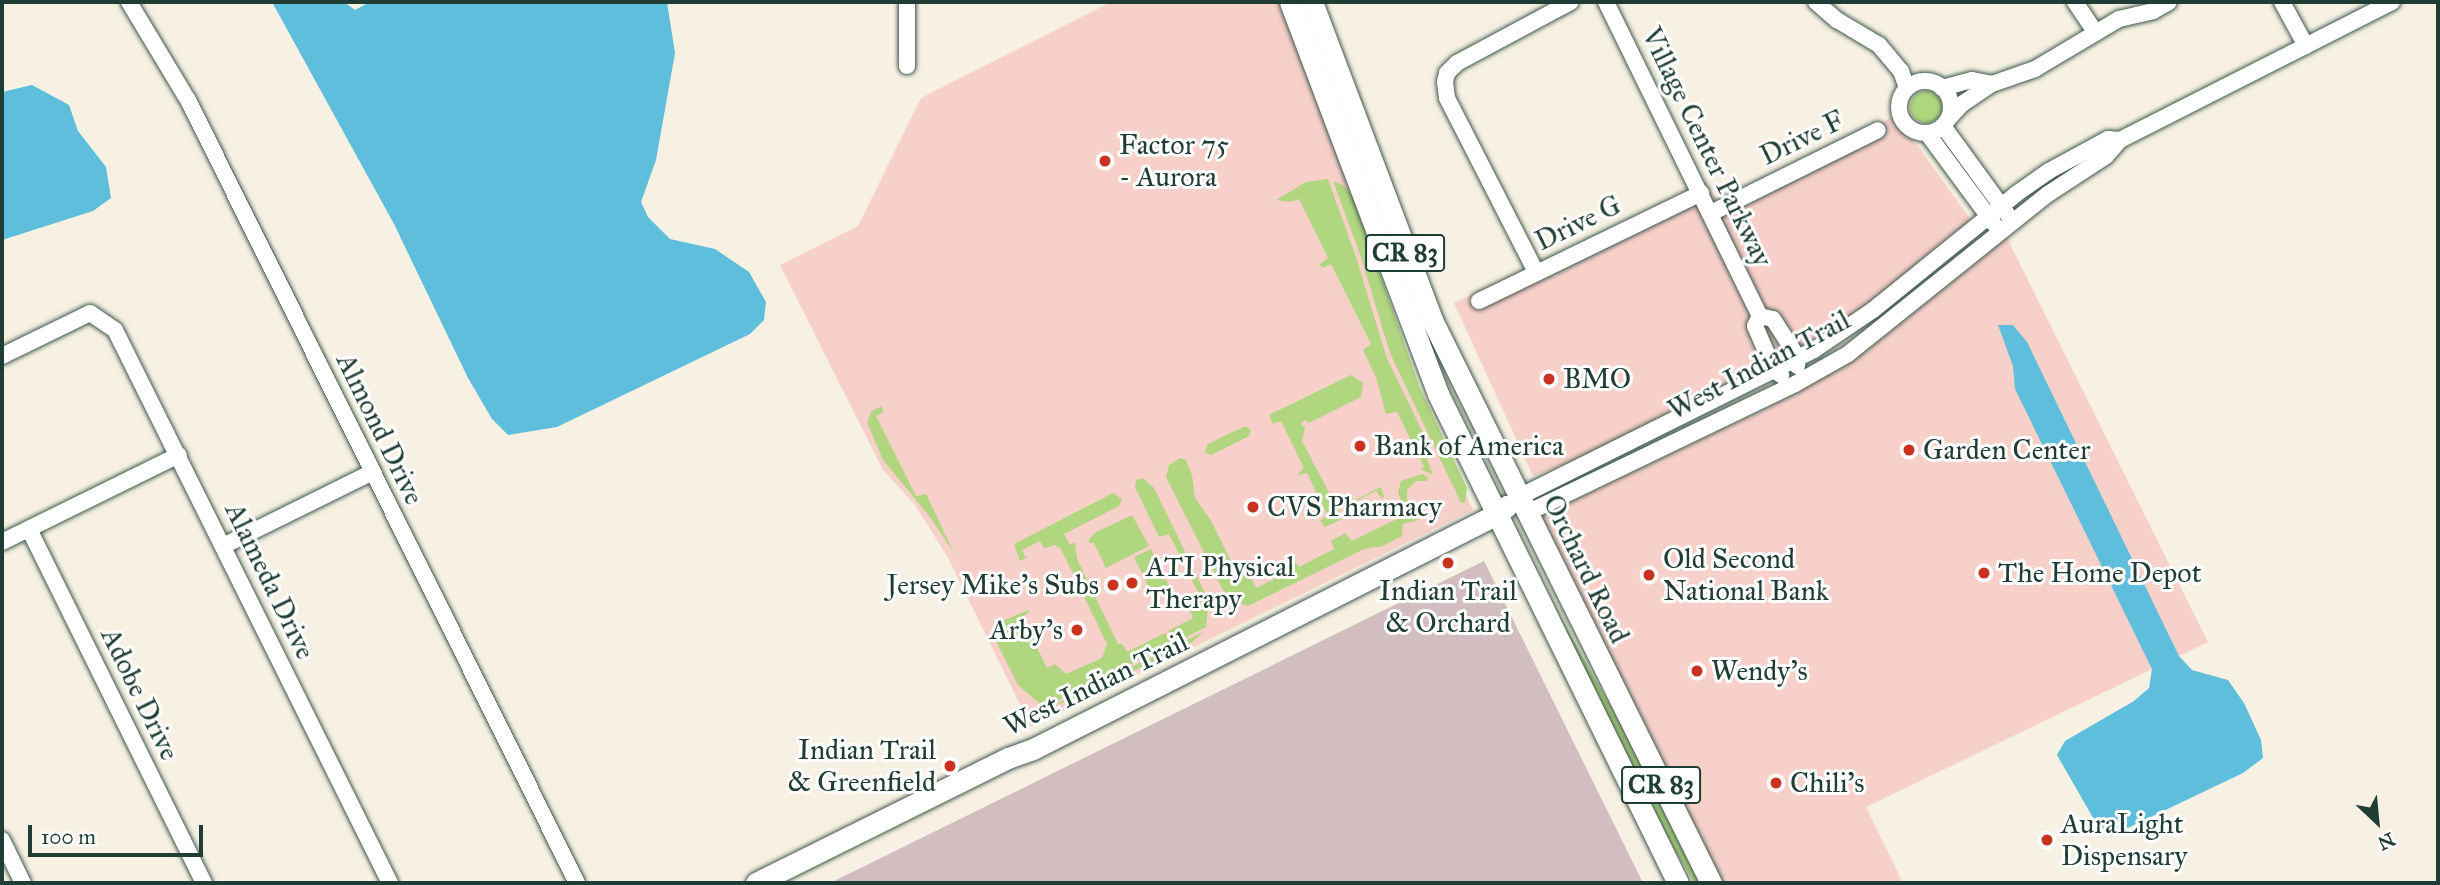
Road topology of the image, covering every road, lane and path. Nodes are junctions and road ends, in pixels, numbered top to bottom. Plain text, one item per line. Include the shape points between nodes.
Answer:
1 (129, 2) edge
2 (907, 2) edge
3 (1290, 2) edge
4 (1312, 2) edge
5 (1571, 2) edge
6 (1606, 2) edge
7 (1816, 2) edge
8 (2075, 2) edge
9 (2130, 2) edge
10 (2169, 2) edge
11 (2282, 2) edge
12 (2392, 2) edge
13 (2119, 19) junction
14 (2096, 33) junction
15 (2306, 46) junction
16 (907, 66) dead end
17 (1992, 84) junction
18 (1907, 88) junction
19 (1942, 88) junction
20 (1946, 122) junction
21 (1878, 130) dead end
22 (1927, 133) junction
23 (2120, 140) junction
24 (1701, 193) junction
25 (1995, 211) junction
26 (1711, 213) junction
27 (2007, 228) junction
28 (1536, 272) junction
29 (1479, 301) dead end
30 (1760, 316) junction
31 (2, 356) edge
32 (1798, 358) junction
33 (1774, 370) junction
34 (1795, 384) junction
35 (179, 456) junction
36 (373, 472) junction
37 (1523, 505) junction
38 (1497, 514) junction
39 (29, 529) junction
40 (2, 542) edge
41 (223, 546) junction
42 (2, 841) edge
43 (23, 883) edge
44 (204, 883) edge
45 (390, 883) edge
46 (577, 883) edge
47 (756, 883) edge
48 (1678, 883) edge
49 (1711, 883) edge

1 - 36 street, Almond Drive via 188,100
2 - 16 street
3 - 38 main road, Orchard Road / CR 83 via 1414,337
4 - 37 main road, Orchard Road / CR 83 via 1432,320
5 - 28 street via 1457,63 1445,82 1447,98
6 - 24 street, Village Center Parkway
7 - 18 street via 1885,51 1901,71
8 - 14 street
9 - 13 street
10 - 13 street
11 - 15 street
12 - 15 street, West Indian Trail
13 - 14 street
14 - 17 street via 2035,69
15 - 23 street, West Indian Trail
17 - 19 street via 1972,80
17 - 20 street via 1962,104
18 - 19 street via 1926,81
18 - 22 street via 1900,98 1902,121 1910,129
19 - 20 street via 1950,98
20 - 22 street
20 - 25 street
21 - 26 street, Drive F
22 - 25 street
23 - 25 street, West Indian Trail via 2108,139 2080,153
23 - 27 street, West Indian Trail via 2106,156
24 - 26 street, Village Center Parkway
24 - 28 street, Drive G
25 - 27 street
25 - 32 street, West Indian Trail via 1872,310
26 - 30 street, Village Center Parkway
27 - 34 street, West Indian Trail via 1883,328
28 - 29 street, Drive G
30 - 32 street, Village Center Parkway via 1773,319
30 - 33 street, Village Center Parkway via 1755,326
31 - 35 street, Alameda Drive via 90,313 115,330
32 - 33 street, West Indian Trail
32 - 34 street
33 - 34 street
33 - 37 street, West Indian Trail via 1655,428
34 - 37 street, West Indian Trail
35 - 39 street
35 - 41 street, Alameda Drive
36 - 41 street
36 - 46 street, Almond Drive
37 - 38 main road, West Indian Trail
37 - 49 main road, Orchard Road / CR 83
38 - 47 main road, West Indian Trail via 1033,749
38 - 48 main road, Orchard Road / CR 83
39 - 40 street
39 - 44 street, Adobe Drive
41 - 45 street, Alameda Drive
42 - 43 street

